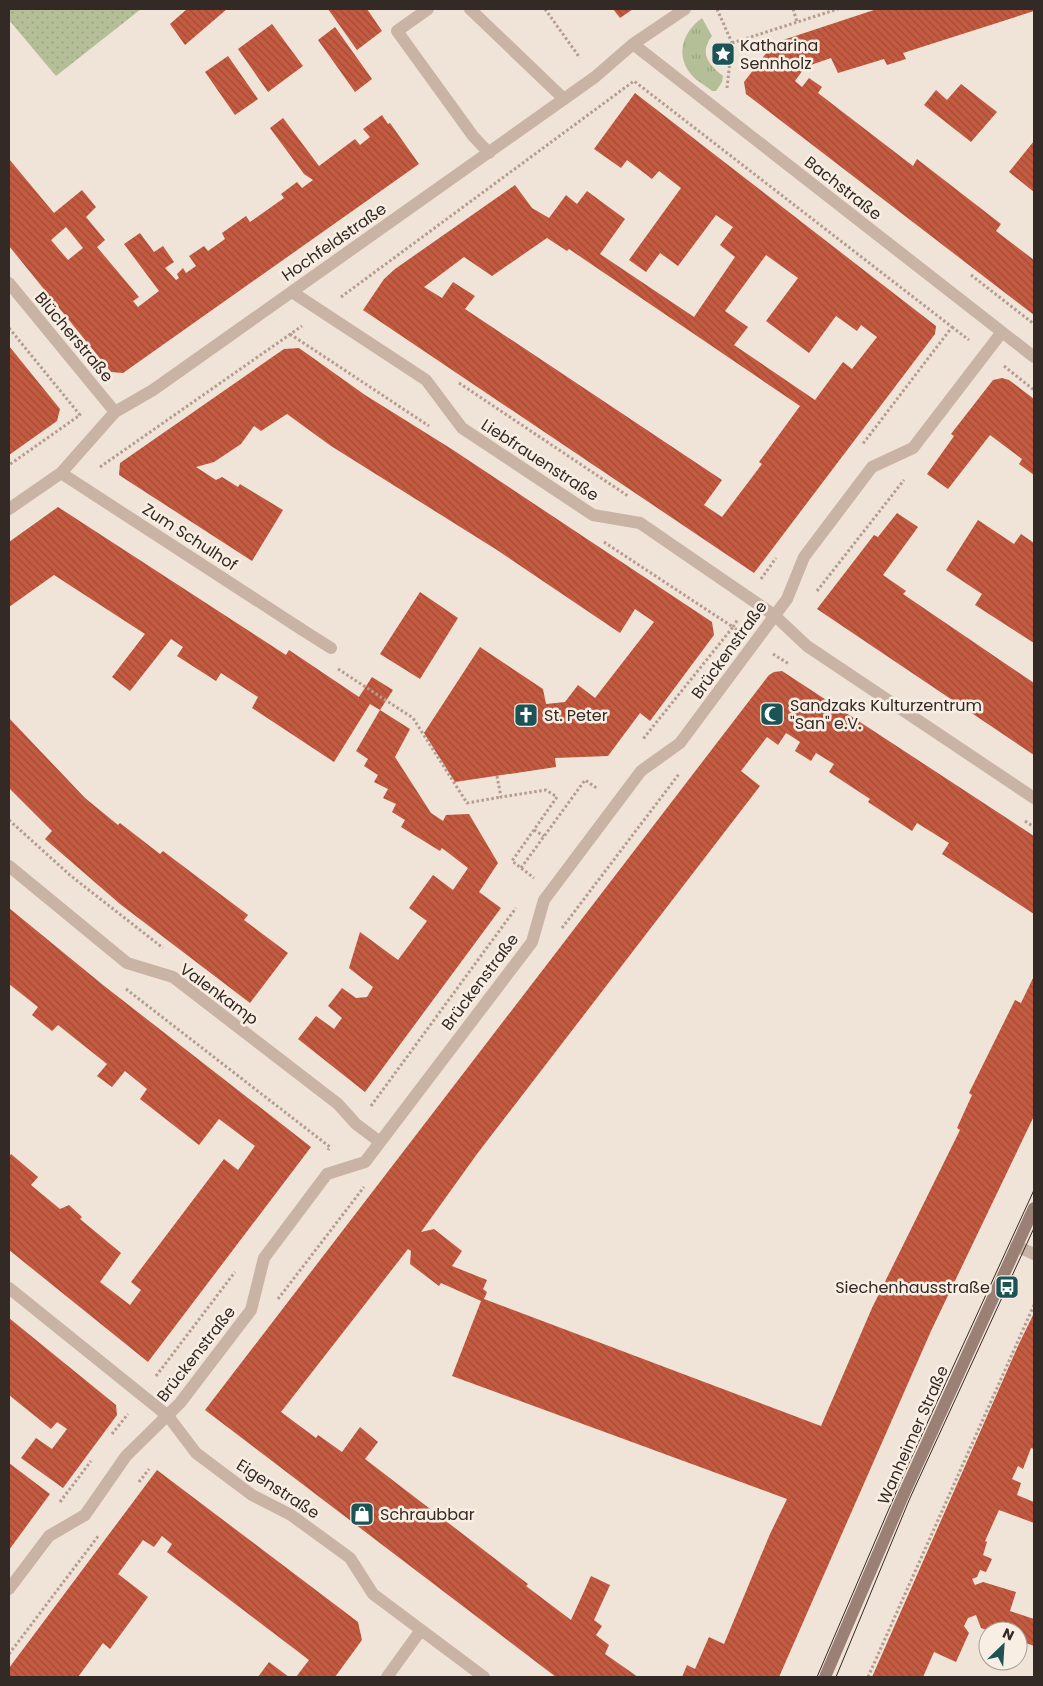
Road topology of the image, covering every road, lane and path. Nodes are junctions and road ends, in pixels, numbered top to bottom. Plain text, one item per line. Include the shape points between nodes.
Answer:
1 (428, 9) edge
2 (470, 9) edge
3 (545, 9) edge
4 (685, 9) edge
5 (717, 9) edge
6 (793, 9) edge
7 (838, 9) edge
8 (797, 22) junction
9 (732, 42) junction
10 (633, 44) junction
11 (580, 58) dead end
12 (735, 95) dead end
13 (564, 99) junction
14 (489, 153) junction
15 (963, 269) dead end
16 (9, 283) edge
17 (292, 292) junction
18 (321, 312) junction
19 (1034, 324) edge
20 (9, 328) edge
21 (1002, 332) junction
22 (290, 334) junction
23 (1034, 357) edge
24 (115, 412) junction
25 (430, 426) dead end
26 (858, 451) dead end
27 (9, 465) edge
28 (61, 473) junction
29 (76, 483) junction
30 (9, 510) edge
31 (602, 540) dead end
32 (781, 552) dead end
33 (750, 598) junction
34 (774, 615) junction
35 (733, 627) junction
36 (755, 642) junction
37 (331, 648) dead end
38 (796, 669) dead end
39 (350, 677) dead end
40 (638, 746) dead end
41 (497, 776) dead end
42 (592, 784) dead end
43 (501, 797) junction
44 (1034, 798) edge
45 (1018, 816) dead end
46 (1034, 827) edge
47 (534, 830) junction
48 (544, 836) junction
49 (9, 866) edge
50 (521, 868) junction
51 (542, 873) dead end
52 (519, 903) dead end
53 (118, 983) dead end
54 (356, 1124) junction
55 (380, 1142) junction
56 (330, 1147) junction
57 (324, 1155) dead end
58 (1034, 1208) edge
59 (1016, 1246) junction
60 (1034, 1254) edge
61 (236, 1271) dead end
62 (9, 1288) edge
63 (1034, 1306) edge
64 (142, 1395) junction
65 (168, 1416) junction
66 (109, 1438) dead end
67 (97, 1454) dead end
68 (56, 1507) dead end
69 (9, 1589) edge
70 (421, 1630) junction
71 (387, 1677) edge
72 (484, 1677) edge
73 (825, 1677) edge
74 (868, 1677) edge

1 - 14 street via 397,31 473,136
2 - 13 street
3 - 11 path
4 - 10 street, Hochfeldstraße
5 - 9 path
6 - 8 path
7 - 8 path
8 - 9 path
9 - 12 path via 727,89
10 - 13 street, Hochfeldstraße
10 - 21 street, Bachstraße
13 - 14 street, Hochfeldstraße
14 - 17 street, Hochfeldstraße
15 - 19 path
16 - 24 street, Blücherstraße
17 - 18 street, Liebfrauenstraße
17 - 24 street, Hochfeldstraße via 154,390
18 - 22 path
18 - 26 path via 634,82 952,327
18 - 33 street, Liebfrauenstraße via 426,380 462,428 593,515 640,523
20 - 27 path via 80,415
21 - 23 street, Bachstraße
21 - 34 street, Brückenstraße via 913,448 872,467 804,557 787,599
22 - 25 path
22 - 29 path
24 - 28 street, Hochfeldstraße
28 - 29 street, Zum Schulhof
28 - 30 street, Hochfeldstraße
29 - 37 street, Zum Schulhof
31 - 35 path
32 - 33 path
33 - 34 street, Liebfrauenstraße
33 - 35 path
34 - 36 street, Brückenstraße
34 - 44 street, Liebfrauenstraße via 807,646
35 - 36 path
35 - 40 path
36 - 38 path
36 - 55 street, Brückenstraße via 680,743 641,771 544,900 532,942
39 - 43 path via 413,718 467,803
41 - 43 path
42 - 48 path via 585,780
43 - 47 path via 546,790 557,797
45 - 46 path
47 - 48 path
47 - 50 path via 512,861
48 - 50 path
49 - 54 street, Valenkamp via 127,962 173,978 338,1104
50 - 51 path via 536,880
52 - 54 path
53 - 56 path
54 - 55 street, Valenkamp
54 - 56 path
55 - 65 street, Brückenstraße via 365,1162 327,1174 264,1258 251,1310
56 - 57 path
58 - 59 street, Wanheimer Straße
59 - 60 street
59 - 73 street, Wanheimer Straße
61 - 64 path
62 - 64 street, Eigenstraße
63 - 74 path
64 - 65 street, Eigenstraße
64 - 66 path
65 - 69 street, Brückenstraße via 126,1456 85,1515 49,1536
65 - 70 street, Eigenstraße via 196,1453 252,1495 291,1515 350,1558 373,1594
67 - 68 path
70 - 71 street
70 - 72 street, Eigenstraße

